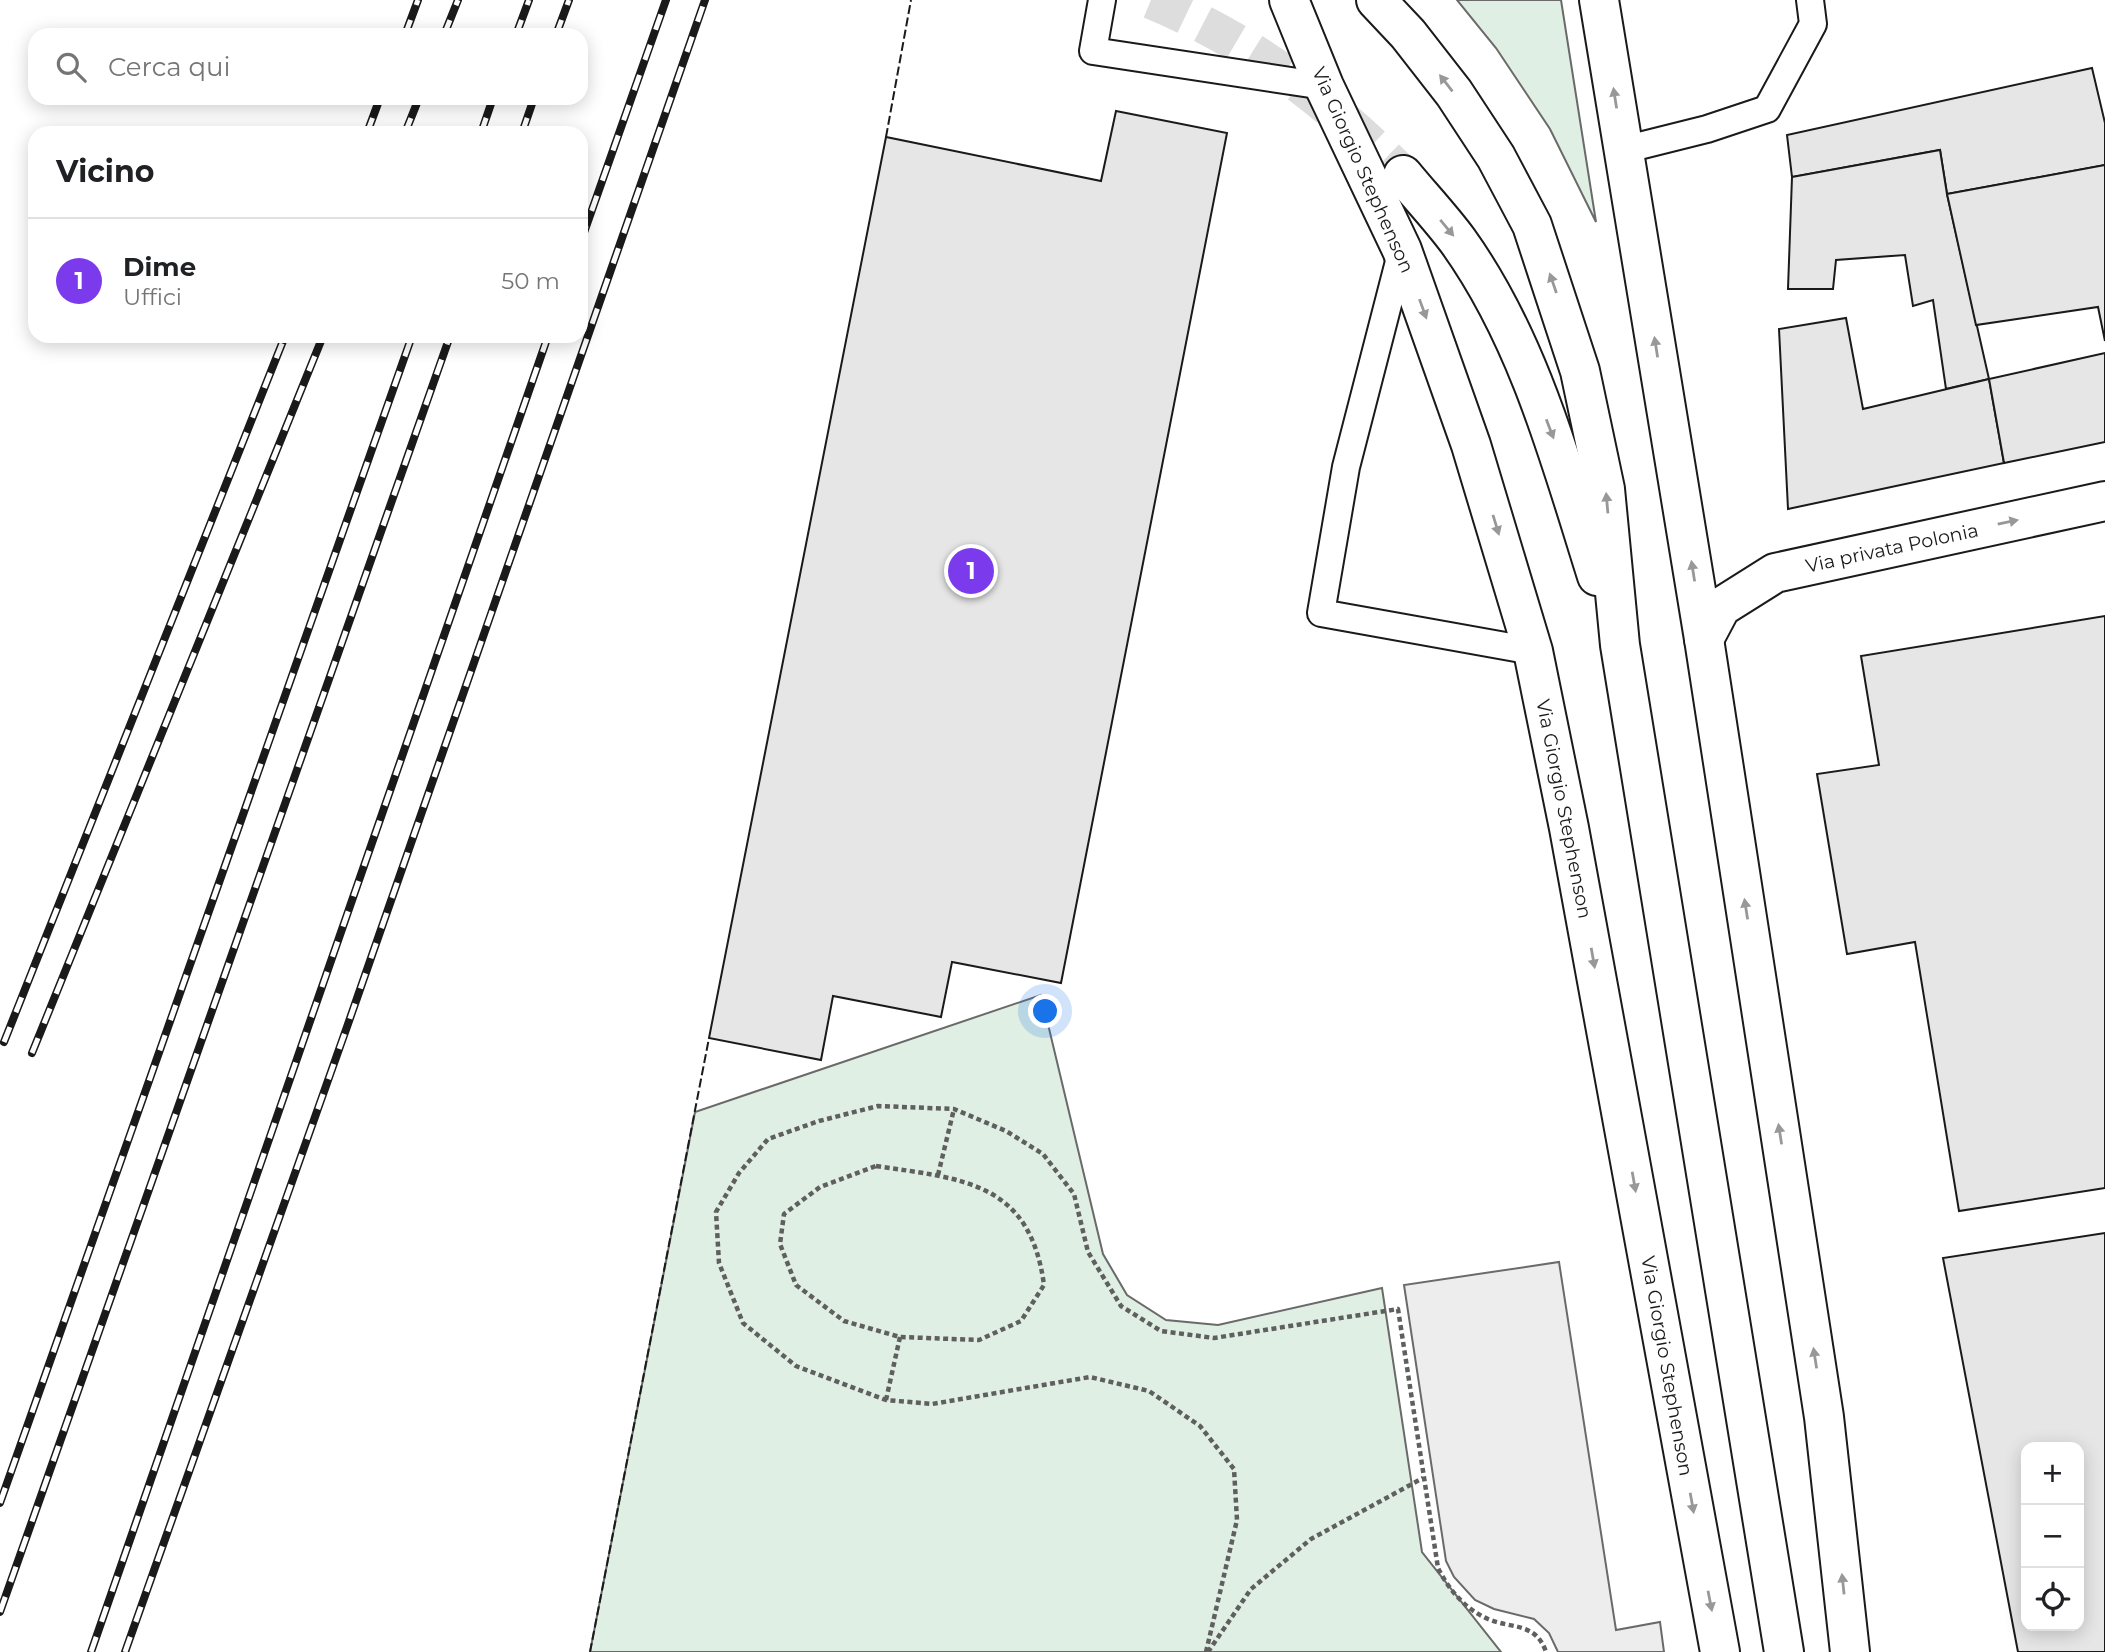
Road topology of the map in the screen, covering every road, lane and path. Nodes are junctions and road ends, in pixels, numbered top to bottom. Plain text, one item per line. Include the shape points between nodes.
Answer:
1 (1101, 0) edge
2 (1289, 0) edge
3 (1376, 0) edge
4 (1599, 0) edge
5 (1810, 0) edge
6 (1324, 86) junction
7 (1623, 150) junction
8 (1403, 175) tunnel mouth
9 (1402, 250) junction
10 (2105, 501) edge
11 (1704, 639) junction
12 (1620, 645) junction
13 (1533, 651) junction
14 (954, 1109) junction
15 (938, 1175) junction
16 (900, 1337) junction
17 (886, 1400) junction
18 (1423, 1478) junction
19 (1207, 1652) edge
20 (1546, 1652) edge
21 (1720, 1652) edge
22 (1784, 1652) edge
23 (1850, 1652) edge

1 - 6 lane via 1093,51
2 - 6 street, Via Giorgio Stephenson
12 -> 3 street via 1600,463 1580,371 1532,225 1496,157 1454,93
7 -> 4 street
5 - 7 lane via 1812,24 1767,109 1707,130
6 - 9 street, Via Giorgio Stephenson
11 -> 7 street
8 -> 12 street via 1458,242 1493,299 1527,370
9 -> 13 street, Via Giorgio Stephenson via 1472,445
9 - 13 lane via 1346,467 1321,613
11 -> 10 street, Via privata Polonia via 1721,607 1775,573
23 -> 11 street via 1824,1417
12 - 22 street
13 -> 21 street, Via Giorgio Stephenson
14 - 15 path
14 - 17 path via 878,1106 768,1139 739,1173 716,1212 719,1263 743,1323 796,1366
14 - 18 path via 1006,1131 1043,1154 1074,1194 1088,1252 1121,1306 1161,1331 1214,1338 1398,1309
15 - 16 path via 982,1187 1024,1220 1039,1254 1044,1285 1021,1321 979,1340
15 - 16 path via 877,1166 820,1187 784,1214 780,1244 796,1285 844,1321
16 - 17 path
17 - 19 path via 932,1404 1090,1377 1149,1391 1200,1426 1234,1469 1237,1520
18 - 19 path via 1311,1539 1251,1589
18 - 20 path via 1438,1569 1449,1587 1482,1616 1533,1632

